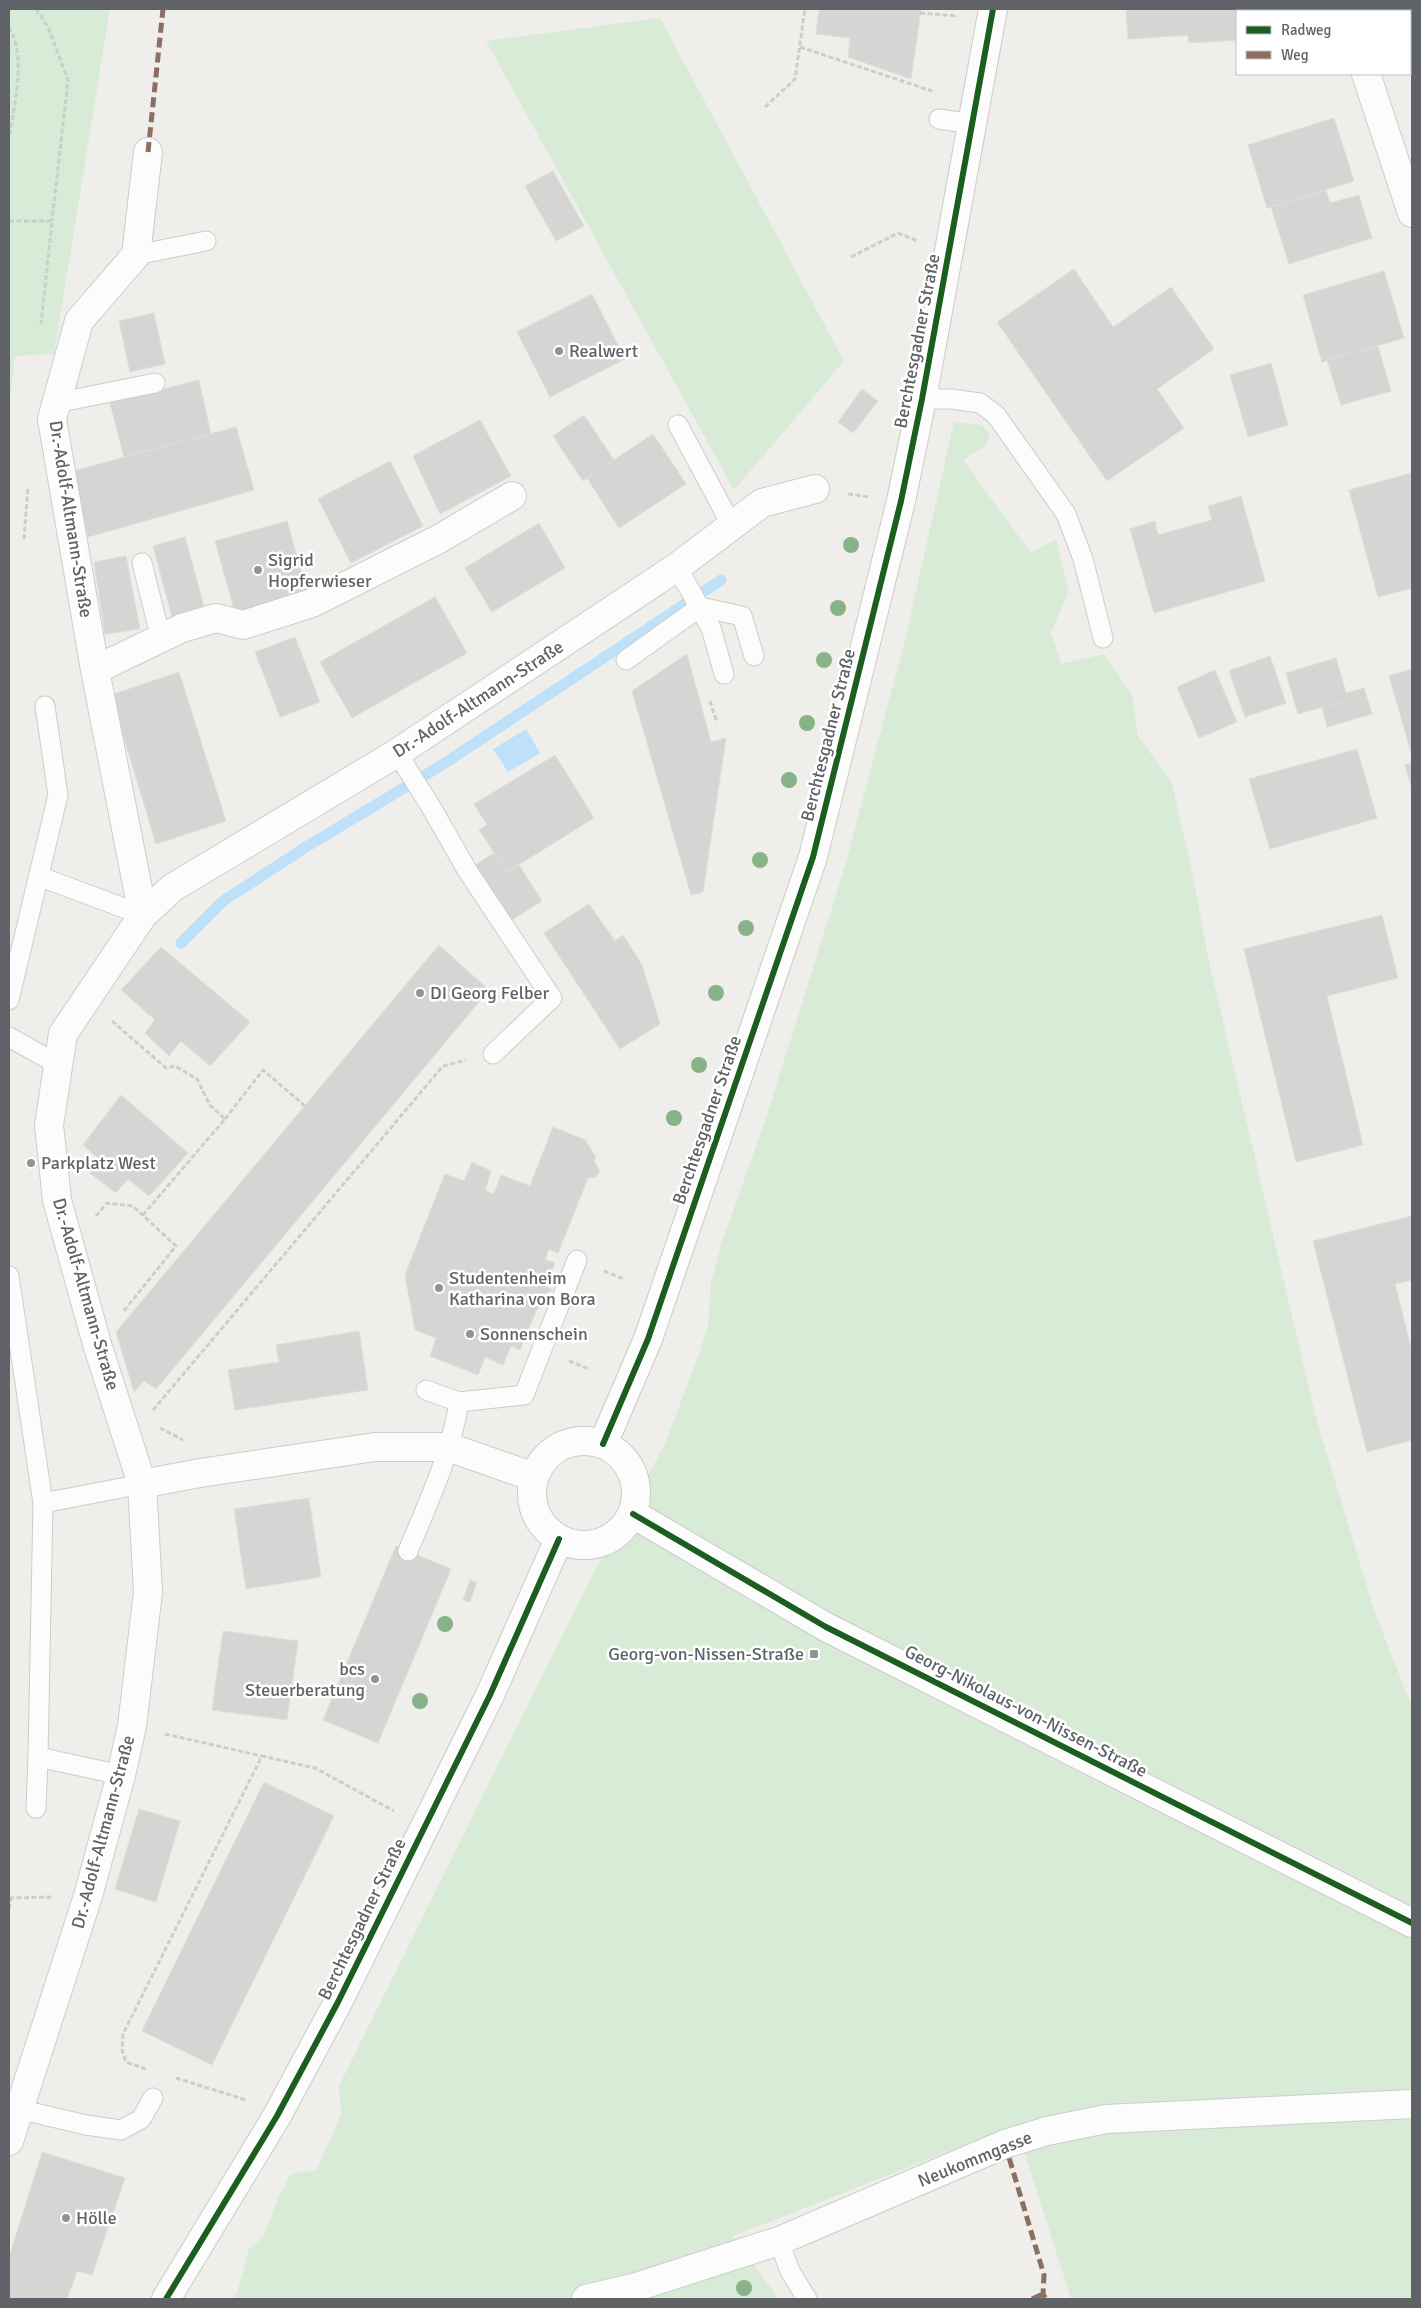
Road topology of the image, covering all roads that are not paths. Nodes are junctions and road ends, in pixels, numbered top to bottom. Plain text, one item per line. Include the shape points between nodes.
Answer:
1 (993, 9) edge
2 (1366, 75) edge
3 (939, 120) dead end
4 (973, 124) junction
5 (148, 152) dead end
6 (1412, 213) edge
7 (206, 240) dead end
8 (136, 256) junction
9 (155, 383) dead end
10 (922, 399) junction
11 (56, 403) junction
12 (678, 425) dead end
13 (815, 489) dead end
14 (512, 496) dead end
15 (732, 526) junction
16 (142, 563) dead end
17 (683, 577) junction
18 (700, 607) junction
19 (1104, 638) dead end
20 (160, 639) junction
21 (754, 656) dead end
22 (626, 660) dead end
23 (95, 670) junction
24 (724, 674) dead end
25 (44, 706) dead end
26 (402, 761) junction
27 (38, 876) junction
28 (143, 916) junction
29 (9, 1000) edge
30 (9, 1037) edge
31 (493, 1054) road end
32 (58, 1064) junction
33 (577, 1260) dead end
34 (9, 1276) edge
35 (426, 1390) dead end
36 (459, 1402) junction
37 (603, 1444) junction
38 (448, 1447) junction
39 (534, 1477) junction
40 (142, 1484) junction
41 (43, 1503) junction
42 (633, 1514) junction
43 (559, 1539) junction
44 (408, 1551) dead end
45 (38, 1757) junction
46 (121, 1775) junction
47 (36, 1808) dead end
48 (1412, 1923) edge
49 (153, 2098) dead end
50 (1412, 2104) edge
51 (18, 2109) junction
52 (9, 2141) edge
53 (779, 2241) junction
54 (166, 2299) edge
55 (586, 2299) edge
56 (808, 2299) edge

1 - 4 street, Berchtesgadner Straße
2 - 6 street
3 - 4 lane
4 - 10 street, Berchtesgadner Straße
5 - 8 street
7 - 8 lane
8 - 11 street, Dr.-Adolf-Altmann-Straße via 79,322
9 - 11 lane
10 - 19 lane, Berchtesgadner Straße via 980,403 996,415 1066,514 1083,560
10 - 37 street, Berchtesgadner Straße via 901,501 813,857 648,1339
11 - 23 street, Dr.-Adolf-Altmann-Straße via 52,419
12 - 15 lane
13 - 15 street, Dr.-Adolf-Altmann-Straße via 762,503
14 - 20 street via 439,539 312,603 243,625 216,618 182,628
15 - 17 street, Dr.-Adolf-Altmann-Straße
16 - 20 lane
17 - 18 lane
17 - 26 street, Dr.-Adolf-Altmann-Straße
18 - 21 lane via 742,616
18 - 22 lane
18 - 24 lane via 711,628
20 - 23 street
23 - 28 street, Dr.-Adolf-Altmann-Straße
25 - 27 lane via 58,795
26 - 28 street, Dr.-Adolf-Altmann-Straße via 172,888
26 - 31 lane via 467,870 552,998
27 - 28 lane
27 - 29 lane
28 - 32 street, Dr.-Adolf-Altmann-Straße via 63,1034
30 - 32 lane
32 - 40 street, Dr.-Adolf-Altmann-Straße via 49,1125 57,1200 97,1344
33 - 36 lane via 524,1395
34 - 41 lane
35 - 36 lane
36 - 38 lane via 456,1425
37 - 39 street via 586,1441 554,1450
37 - 42 street via 618,1452 636,1480
38 - 39 street
38 - 40 street via 375,1446
38 - 44 lane
39 - 43 street via 532,1495 535,1512 545,1528
40 - 41 lane
40 - 46 street, Dr.-Adolf-Altmann-Straße via 148,1592 132,1726
41 - 45 lane
42 - 43 street via 609,1539 593,1545 575,1545
42 - 48 street, Georg-Nikolaus-von-Nissen-Straße via 826,1627
43 - 54 street, Berchtesgadner Straße via 490,1695 338,2002 277,2116
45 - 46 lane
45 - 47 lane
46 - 51 street, Dr.-Adolf-Altmann-Straße via 88,1896
49 - 51 lane via 141,2119 121,2130
50 - 53 street, Neukommgasse via 1106,2119 1082,2123 1005,2144
51 - 52 street, Dr.-Adolf-Altmann-Straße
53 - 55 street, Neukommgasse via 633,2288
53 - 56 lane via 790,2272

